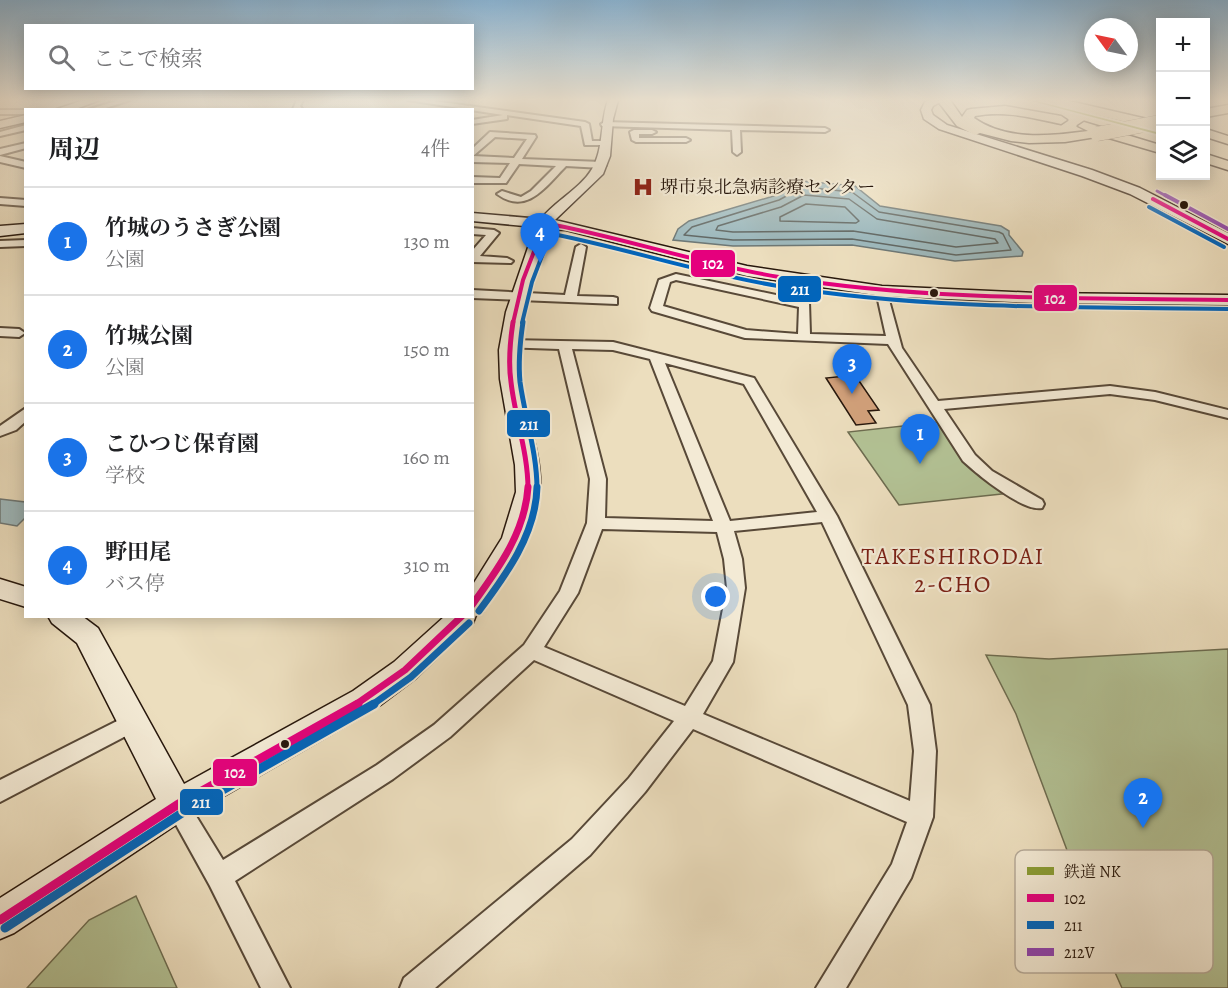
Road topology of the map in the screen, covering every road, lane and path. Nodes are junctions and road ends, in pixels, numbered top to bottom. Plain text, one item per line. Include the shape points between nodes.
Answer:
1 (19, 146) edge
2 (526, 146) edge
3 (605, 146) edge
4 (737, 146) edge
5 (1004, 146) edge
6 (0, 152) edge
7 (737, 152) dead end
8 (474, 156) edge
9 (0, 159) edge
10 (516, 161) junction
11 (563, 164) junction
12 (1210, 164) edge
13 (24, 165) edge
14 (602, 165) junction
15 (1228, 170) edge
16 (474, 180) edge
17 (502, 194) dead end
18 (0, 201) edge
19 (24, 202) edge
20 (474, 217) edge
21 (545, 223) junction
22 (24, 228) edge
23 (0, 231) edge
24 (474, 231) edge
25 (1228, 239) edge
26 (0, 243) edge
27 (24, 243) edge
28 (581, 247) dead end
29 (474, 256) edge
30 (474, 258) edge
31 (507, 261) dead end
32 (882, 291) junction
33 (474, 294) edge
34 (519, 298) junction
35 (570, 299) junction
36 (1228, 300) edge
37 (613, 301) dead end
38 (0, 332) edge
39 (19, 333) dead end
40 (804, 339) junction
41 (891, 340) junction
42 (508, 344) junction
43 (564, 344) junction
44 (655, 356) junction
45 (933, 406) junction
46 (1228, 414) edge
47 (24, 415) edge
48 (12, 430) edge
49 (1036, 504) dead end
50 (828, 516) junction
51 (596, 523) junction
52 (724, 527) junction
53 (0, 590) edge
54 (24, 596) edge
55 (474, 603) edge
56 (65, 618) edge
57 (461, 618) edge
58 (531, 650) junction
59 (689, 718) junction
60 (135, 722) junction
61 (0, 792) edge
62 (177, 805) junction
63 (921, 817) junction
64 (219, 877) junction
65 (0, 920) edge
66 (276, 988) edge
67 (414, 988) edge
68 (830, 988) edge

1 - 6 street
2 - 10 street
3 - 14 street
4 - 7 street
5 - 25 street via 1125,187
8 - 10 street
9 - 13 street
10 - 11 street
10 - 16 street via 503,182
11 - 14 street
11 - 17 street via 522,200
12 - 15 main road
14 - 21 street
18 - 19 street
20 - 21 street
21 - 32 street via 747,271
21 - 34 street via 536,238
22 - 23 street
24 - 29 street via 494,233
26 - 27 street
28 - 35 street
30 - 31 street
32 - 36 street
32 - 41 street
33 - 34 street
34 - 35 street
34 - 42 street
35 - 37 street
38 - 39 street
40 - 40 street via 745,334 656,308 665,280 676,277 805,305
40 - 41 street
41 - 45 street
42 - 43 street
42 - 55 street via 528,491 505,558
43 - 44 street via 613,346
43 - 51 street via 598,479
44 - 50 street via 749,381
44 - 52 street
45 - 46 street via 1110,390 1155,396
45 - 49 street via 969,458 986,474
47 - 48 street
50 - 52 street
50 - 63 street via 919,705 925,751
51 - 52 street
51 - 58 street via 569,593
52 - 59 street via 736,588 730,628 723,662
53 - 54 street
56 - 60 street via 88,636
57 - 62 street via 405,670 364,700
58 - 59 street
58 - 64 street via 442,731 385,772
59 - 63 street
59 - 67 street via 637,785 581,847
60 - 61 street
60 - 62 street
62 - 64 street
62 - 65 street
63 - 68 street via 902,870
64 - 66 street

